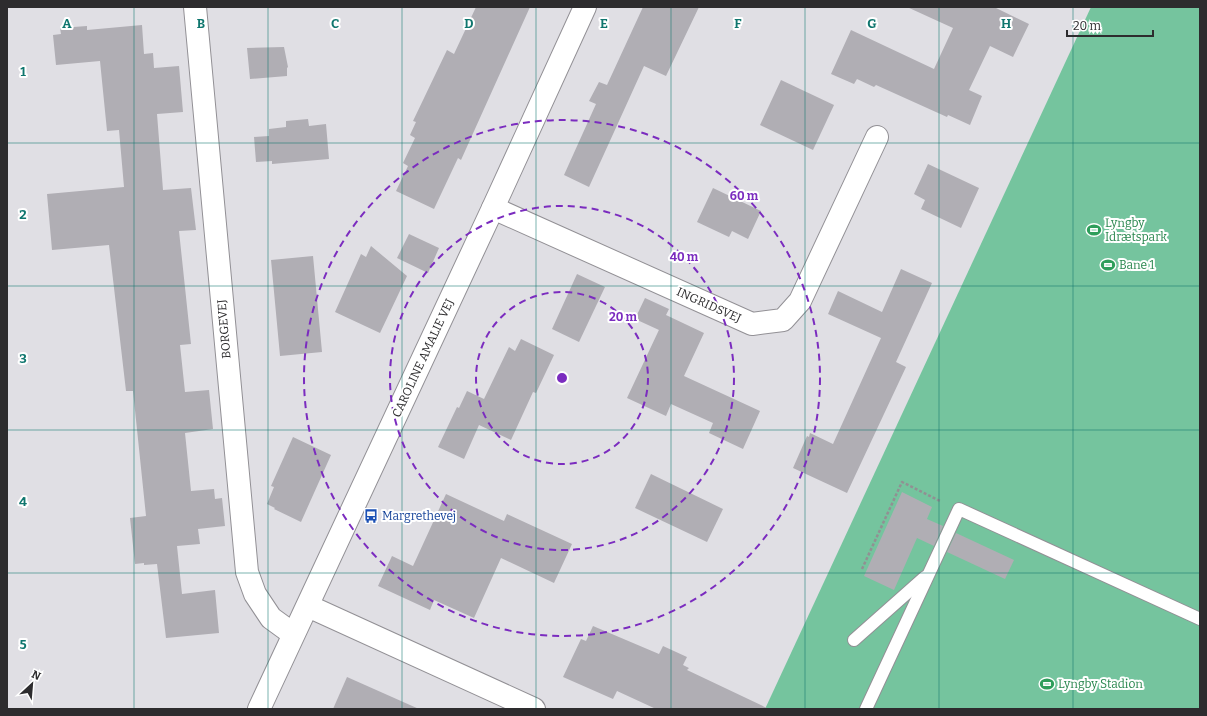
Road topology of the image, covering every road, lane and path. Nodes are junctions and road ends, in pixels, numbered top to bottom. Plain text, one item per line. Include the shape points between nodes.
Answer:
1 (195, 7) edge
2 (585, 7) edge
3 (876, 137) dead end
4 (493, 208) junction
5 (959, 509) junction
6 (862, 569) dead end
7 (929, 574) junction
8 (308, 606) junction
9 (1200, 619) edge
10 (293, 634) junction
11 (854, 640) dead end
12 (259, 709) edge
13 (534, 709) edge
14 (866, 709) edge

1 - 10 street, BORGEVEJ via 247,572 255,594 271,618
2 - 4 street, CAROLINE AMALIE VEJ
3 - 4 street, INGRIDSVEJ via 800,301 783,320 752,324
4 - 8 street, CAROLINE AMALIE VEJ
5 - 6 path via 902,482
5 - 7 lane
5 - 9 lane
7 - 11 lane
7 - 14 lane
8 - 10 street, CAROLINE AMALIE VEJ
8 - 13 street
10 - 12 street, CAROLINE AMALIE VEJ

